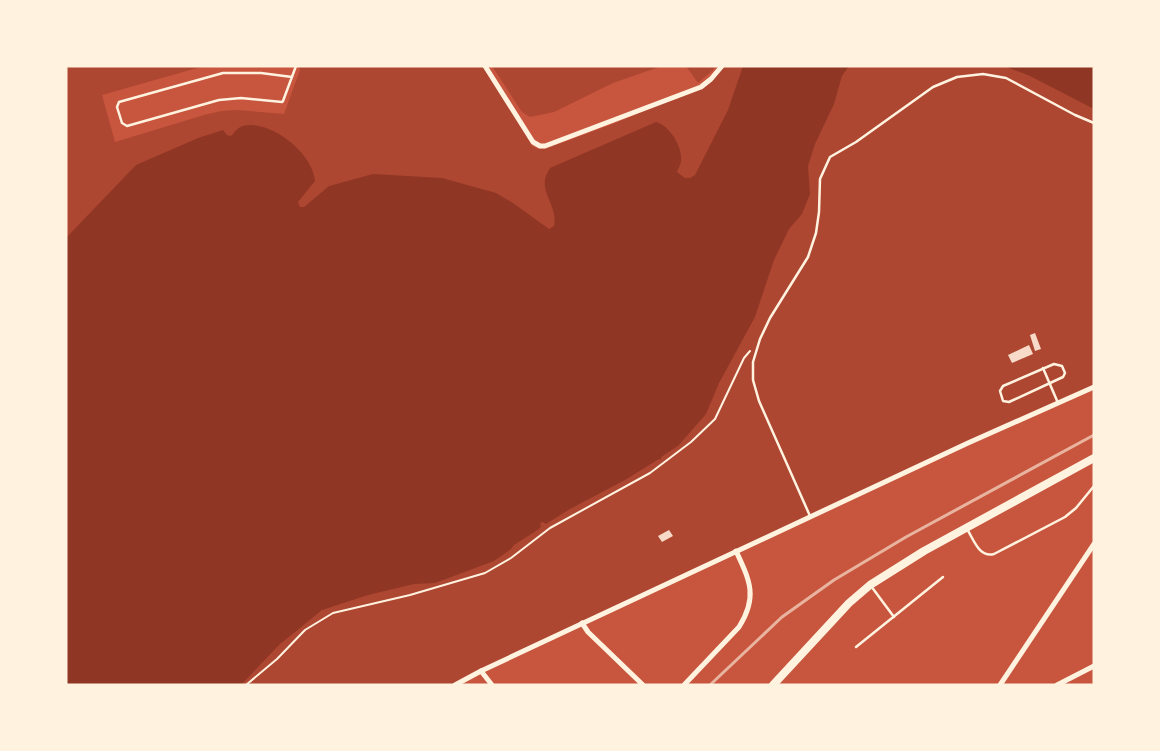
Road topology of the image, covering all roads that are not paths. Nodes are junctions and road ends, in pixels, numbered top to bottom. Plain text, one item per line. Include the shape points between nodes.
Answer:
1 (296, 66) edge
2 (485, 66) edge
3 (722, 66) edge
4 (292, 77) junction
5 (1094, 123) edge
6 (1044, 368) junction
7 (1050, 384) junction
8 (1094, 387) edge
9 (1058, 402) junction
10 (1094, 458) edge
11 (1094, 486) edge
12 (810, 516) junction
13 (966, 528) junction
14 (1094, 544) edge
15 (736, 551) junction
16 (943, 577) dead end
17 (870, 585) junction
18 (894, 617) junction
19 (582, 623) junction
20 (856, 647) dead end
21 (1094, 666) edge
22 (481, 671) junction
23 (455, 685) edge
24 (492, 685) edge
25 (643, 685) edge
26 (684, 685) edge
27 (773, 685) edge
28 (1000, 685) edge
29 (1057, 685) edge

1 - 4 lane
2 - 3 street via 533,142 545,146 702,87
4 - 4 lane via 280,103 241,98 219,100 127,126 122,123 117,107 120,102 223,73
5 - 12 lane via 1006,78 983,74 957,77 932,87 830,157 820,178 816,233 808,256 770,318 753,362 753,380 759,401
6 - 7 lane
6 - 7 lane via 1056,363 1064,369 1063,378
6 - 7 lane via 1003,386 1000,391 1002,398 1009,402
7 - 9 lane
8 - 9 street
9 - 12 street
10 - 13 main road
11 - 13 lane via 1065,517 989,556 982,553
12 - 15 street
13 - 17 main road
14 - 28 street
15 - 19 street
15 - 26 street via 751,593 745,617
16 - 18 lane
17 - 18 lane
17 - 27 main road via 849,603
18 - 20 lane
19 - 22 street
19 - 25 street
21 - 29 street
22 - 23 street
22 - 24 street

